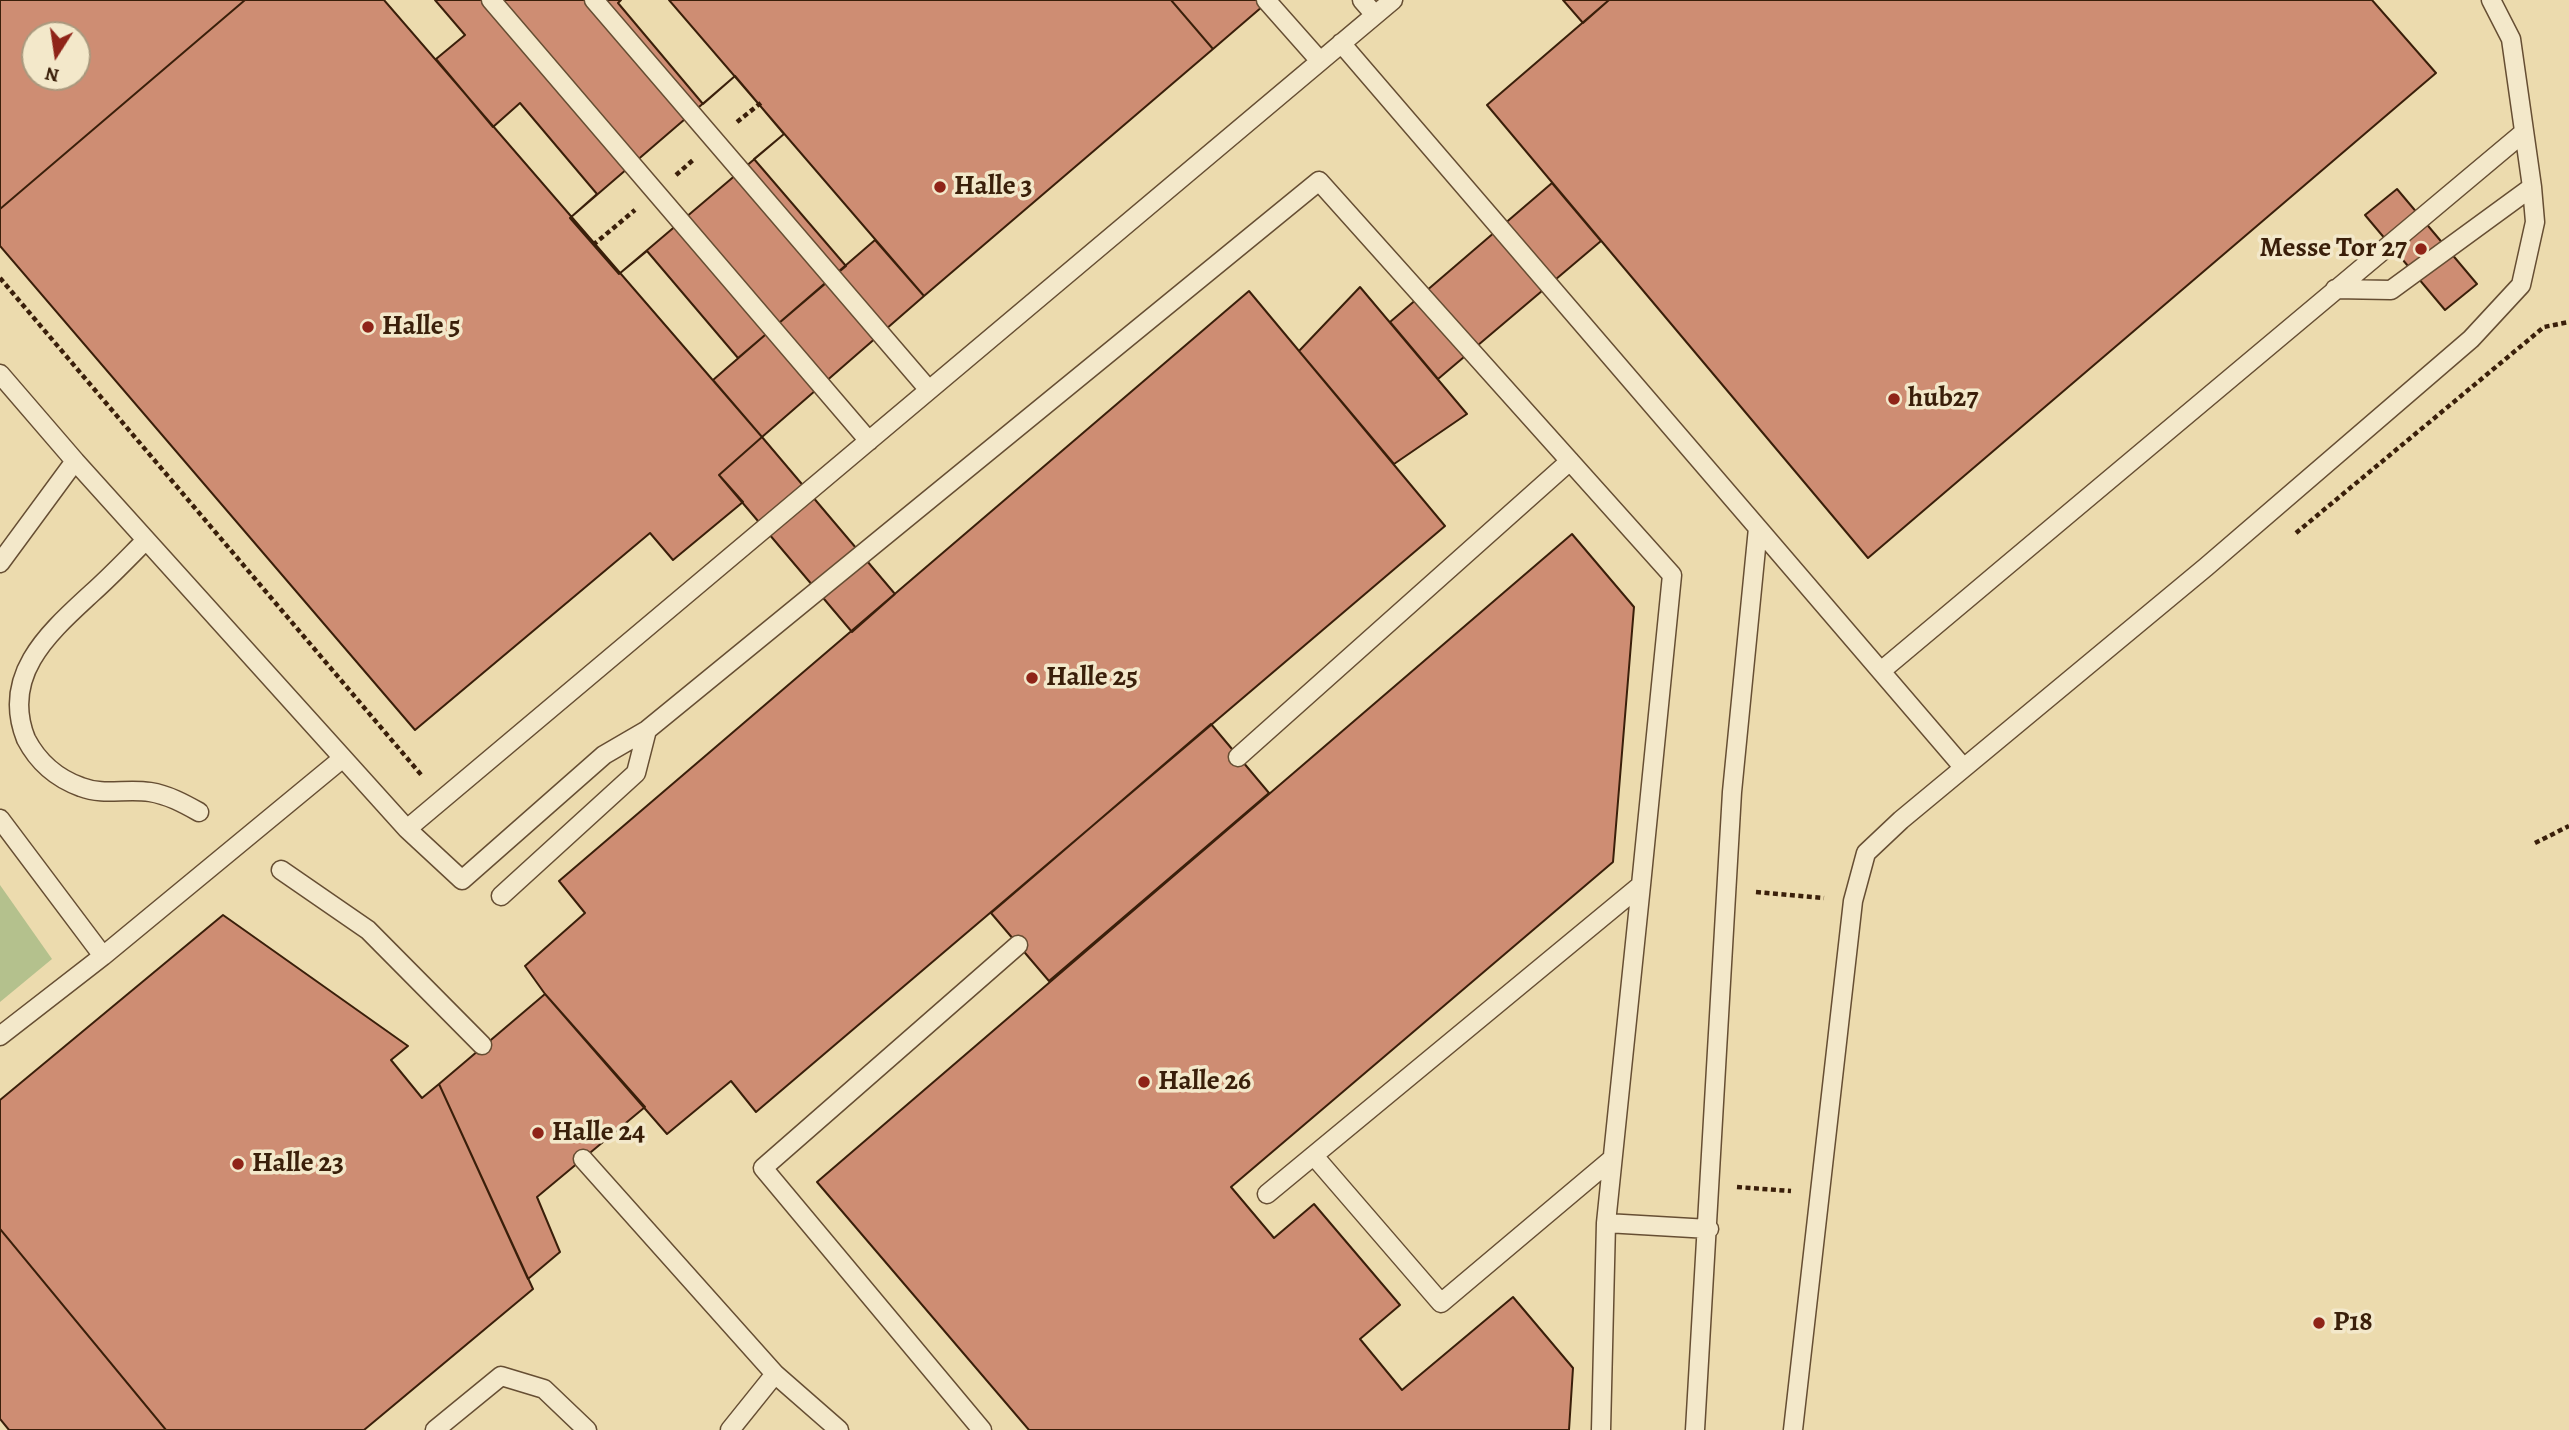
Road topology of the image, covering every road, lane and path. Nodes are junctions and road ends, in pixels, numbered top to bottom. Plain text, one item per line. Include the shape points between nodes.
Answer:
1 (491, 0) edge
2 (593, 0) edge
3 (1266, 0) edge
4 (1363, 0) edge
5 (1392, 0) edge
6 (2491, 0) edge
7 (1375, 15) junction
8 (1341, 43) junction
9 (1320, 61) junction
10 (2523, 133) junction
11 (2532, 187) junction
12 (0, 278) edge
13 (2335, 289) junction
14 (2569, 322) edge
15 (0, 374) edge
16 (929, 390) junction
17 (869, 441) junction
18 (75, 461) junction
19 (1570, 461) junction
20 (1758, 528) junction
21 (2297, 533) dead end
22 (146, 540) junction
23 (0, 563) edge
24 (1881, 671) junction
25 (647, 730) junction
26 (1238, 757) dead end
27 (343, 758) junction
28 (1963, 767) junction
29 (442, 800) junction
30 (199, 812) dead end
31 (0, 819) edge
32 (2569, 826) edge
33 (407, 829) junction
34 (2535, 843) dead end
35 (281, 870) dead end
36 (1642, 885) junction
37 (1727, 889) junction
38 (501, 896) dead end
39 (1803, 897) dead end
40 (1018, 945) dead end
41 (103, 956) junction
42 (0, 1036) edge
43 (482, 1045) dead end
44 (1314, 1156) junction
45 (583, 1159) dead end
46 (1612, 1159) junction
47 (1711, 1185) junction
48 (1774, 1190) dead end
49 (1267, 1194) dead end
50 (1606, 1223) junction
51 (1709, 1229) junction
52 (775, 1374) junction
53 (582, 1428) edge
54 (435, 1430) edge
55 (730, 1430) edge
56 (839, 1430) edge
57 (982, 1430) edge
58 (1601, 1430) edge
59 (1695, 1430) edge
60 (1793, 1430) edge

1 - 17 lane
2 - 16 lane
3 - 9 lane
4 - 7 lane
5 - 7 lane
6 - 10 lane via 2511,39
7 - 8 lane
8 - 9 lane
8 - 20 lane
9 - 16 lane
10 - 11 lane
10 - 13 lane
11 - 13 lane via 2391,290
11 - 28 lane via 2535,222 2521,285 2471,339 2206,567
12 - 29 path
13 - 24 lane
14 - 21 path via 2544,327
15 - 18 lane
16 - 17 lane
17 - 29 lane
18 - 22 lane
18 - 23 lane
19 - 25 lane via 1319,181
19 - 26 lane
19 - 36 lane via 1672,575
20 - 24 lane
20 - 37 lane
22 - 27 lane
22 - 30 lane via 26,658 17,697 18,717 32,750 61,778 105,793 148,791
24 - 28 lane
25 - 33 lane via 604,755 462,880
25 - 38 lane via 636,773
27 - 33 lane
27 - 41 lane
28 - 60 lane via 1866,853 1853,901
29 - 33 lane
31 - 41 lane
32 - 34 path
35 - 43 lane via 368,930
36 - 44 lane
36 - 46 lane
37 - 39 path
37 - 47 lane
40 - 57 lane via 763,1168
41 - 42 lane
44 - 46 lane via 1441,1303
44 - 49 lane
45 - 52 lane
46 - 50 lane
47 - 48 path
47 - 51 lane
50 - 51 lane
50 - 58 lane
51 - 59 lane
52 - 55 lane
52 - 56 lane
53 - 54 lane via 544,1390 501,1376

